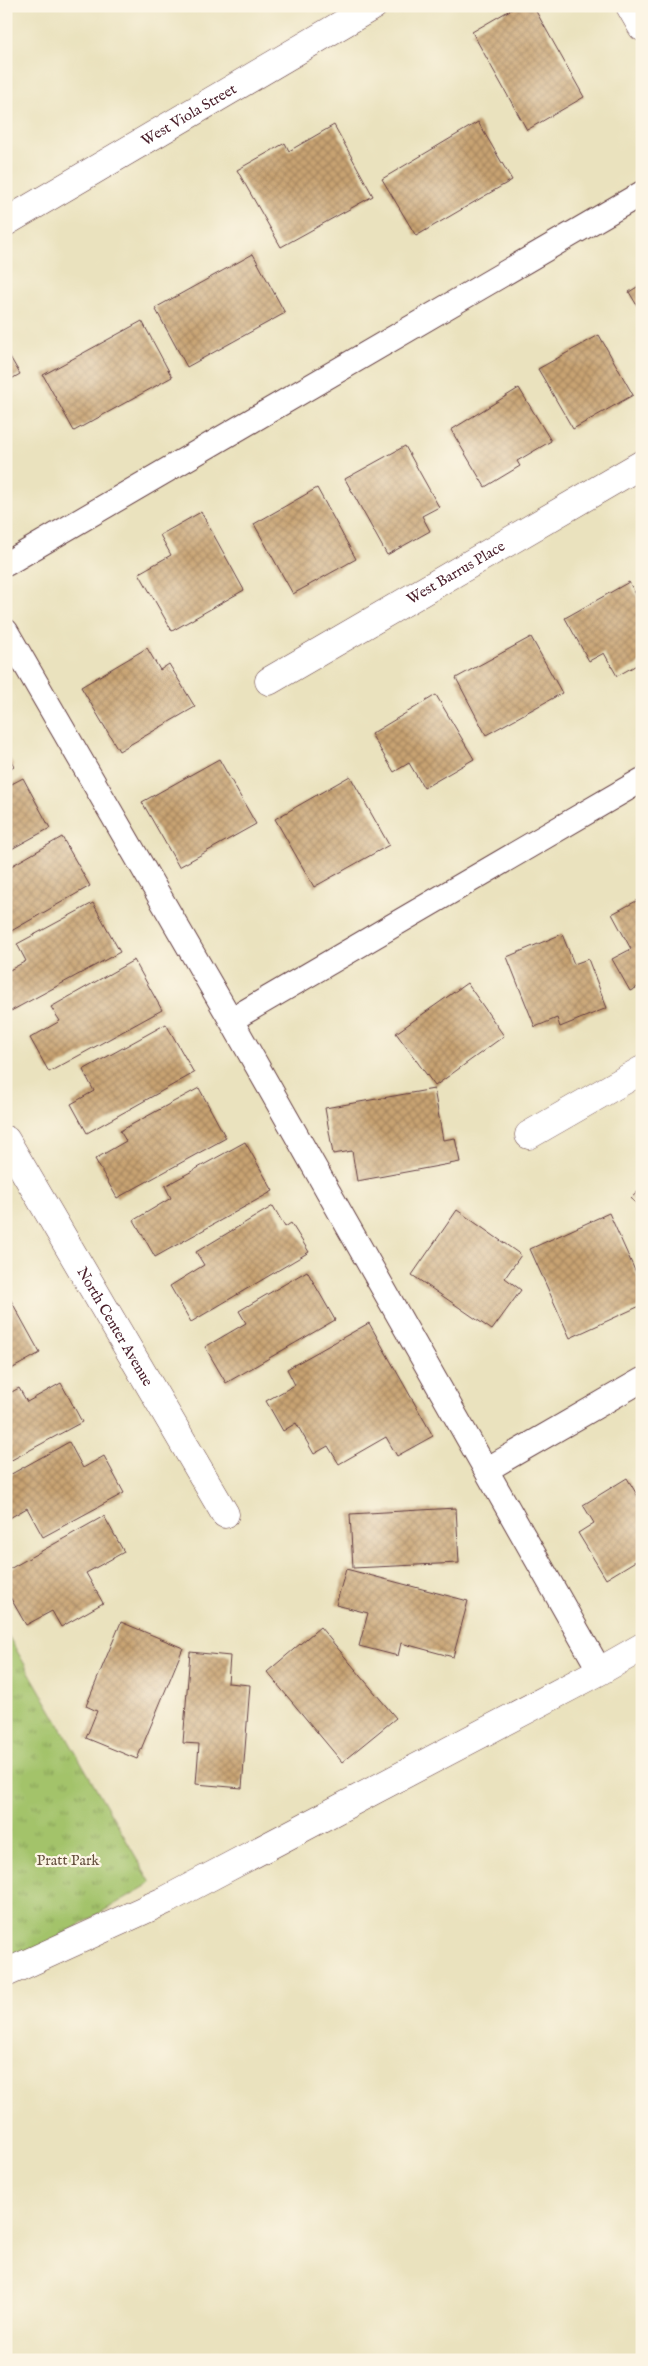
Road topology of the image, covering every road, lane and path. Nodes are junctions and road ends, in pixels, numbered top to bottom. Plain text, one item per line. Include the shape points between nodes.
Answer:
1 (373, 6) edge
2 (630, 6) edge
3 (642, 27) edge
4 (642, 193) edge
5 (6, 222) edge
6 (642, 464) edge
7 (6, 564) edge
8 (6, 631) edge
9 (269, 681) dead end
10 (642, 780) edge
11 (232, 1020) junction
12 (642, 1070) edge
13 (529, 1135) dead end
14 (6, 1140) edge
15 (642, 1380) edge
16 (486, 1470) junction
17 (225, 1514) dead end
18 (642, 1647) edge
19 (600, 1671) junction
20 (6, 1973) edge

1 - 5 street, West Viola Street
2 - 3 street
4 - 7 lane
6 - 9 street, West Barrus Place
8 - 11 lane
10 - 11 lane
11 - 16 lane
12 - 13 street
14 - 17 street, North Center Avenue
15 - 16 lane
16 - 19 lane
18 - 19 street
19 - 20 street via 166,1900

